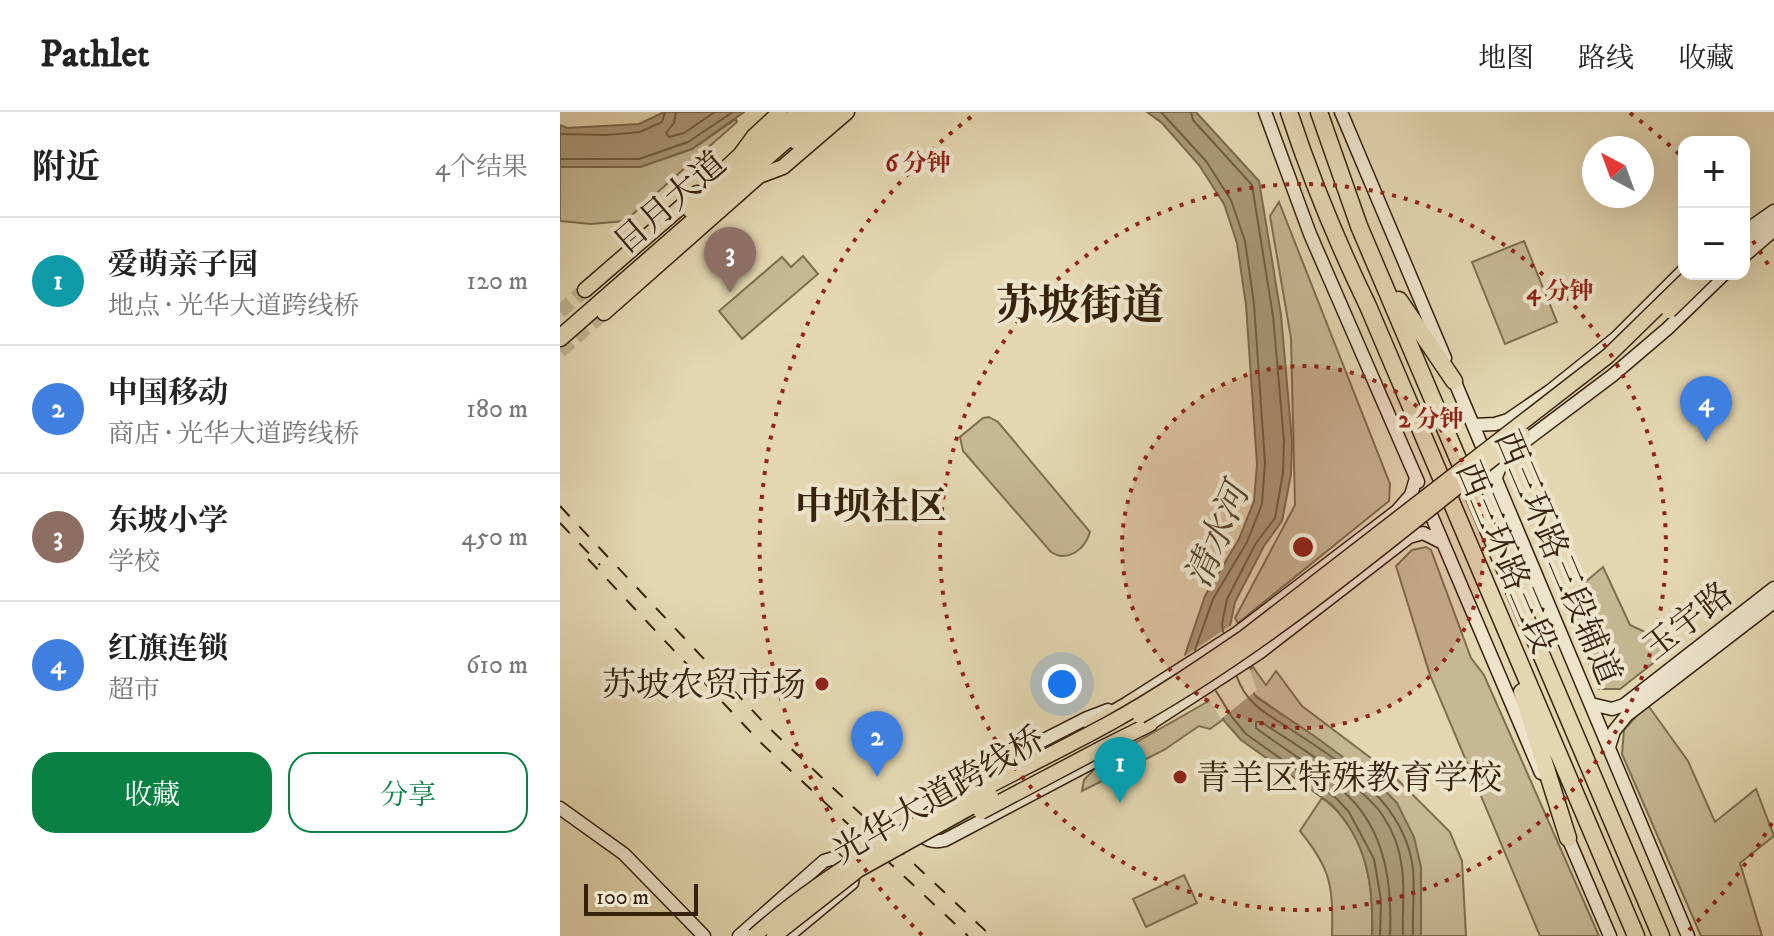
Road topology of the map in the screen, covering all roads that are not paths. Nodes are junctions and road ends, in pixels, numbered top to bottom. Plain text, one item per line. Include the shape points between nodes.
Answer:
1 (780, 112) edge
2 (800, 112) edge
3 (818, 112) edge
4 (838, 112) edge
5 (847, 112) edge
6 (1265, 112) edge
7 (1289, 112) edge
8 (1319, 112) edge
9 (1341, 112) edge
10 (751, 170) junction
11 (1774, 209) edge
12 (1750, 220) edge
13 (1774, 221) edge
14 (1750, 227) edge
15 (1774, 230) edge
16 (1750, 239) edge
17 (1750, 251) edge
18 (1377, 269) junction
19 (1678, 276) edge
20 (1686, 280) edge
21 (1701, 280) edge
22 (1718, 280) edge
23 (585, 290) tunnel mouth
24 (604, 313) tunnel mouth
25 (560, 323) edge
26 (560, 338) edge
27 (1454, 381) junction
28 (1508, 420) junction
29 (1473, 425) junction
30 (1518, 445) junction
31 (1496, 477) junction
32 (1416, 478) junction
33 (1441, 542) junction
34 (1774, 588) edge
35 (1492, 599) junction
36 (1774, 602) edge
37 (1135, 700) junction
38 (1591, 704) junction
39 (1612, 709) junction
40 (1150, 724) junction
41 (1618, 724) junction
42 (1609, 747) junction
43 (560, 808) edge
44 (1568, 838) junction
45 (858, 870) junction
46 (811, 891) junction
47 (704, 936) edge
48 (739, 936) edge
49 (754, 936) edge
50 (774, 936) edge
51 (788, 936) edge
52 (1610, 936) edge
53 (1636, 936) edge
54 (1661, 936) edge
55 (1688, 936) edge

1 - 23 main road via 740,155
2 - 25 highway, 日月大道
3 - 10 highway, 日月大道
4 - 10 highway
5 - 24 main road via 783,167 759,176
6 - 32 main road via 1310,234
7 - 35 highway, 西三环路三段 via 1310,177
8 - 18 highway, 西三环路三段
9 - 27 main road, 西三环路三段辅道
10 - 26 highway, 日月大道
11 - 12 main road
11 - 14 main road
13 - 16 main road
15 - 17 main road
18 - 27 highway
18 - 54 highway, 西三环路三段
19 - 28 main road via 1616,338
20 - 46 main road, 光华大道跨线桥, bridge via 1597,365 1245,637 1112,722 905,830
21 - 45 main road, 光华大道跨线桥, bridge via 1608,368 1263,637 1181,692
22 - 30 main road via 1613,375
27 - 29 main road, 西三环路三段辅道
28 - 29 main road
28 - 30 main road
29 - 31 main road, 西三环路三段辅道
30 - 31 main road via 1504,457
31 - 38 main road, 西三环路三段辅道
32 - 33 main road
32 - 37 main road via 1411,495 1397,511 1237,633
33 - 40 main road via 1423,533 1409,537 1246,663
33 - 44 main road
34 - 39 main road, 玉宇路
35 - 44 highway
35 - 53 highway, 西三环路三段
36 - 41 main road, 玉宇路
37 - 40 main road via 1087,718 922,802 911,818 916,830 924,839 945,840 1104,756
37 - 46 main road, bridge via 892,828 862,846
38 - 39 main road
38 - 42 main road, 西三环路三段辅道
39 - 41 main road
40 - 45 main road, bridge
41 - 42 main road
42 - 55 main road, 西三环路三段辅道
43 - 47 main road via 624,854
44 - 52 main road
45 - 50 main road, 光华大道跨线桥, bridge
46 - 49 main road, 光华大道跨线桥, bridge
48 - 51 main road via 824,861 839,861 853,876 852,883

